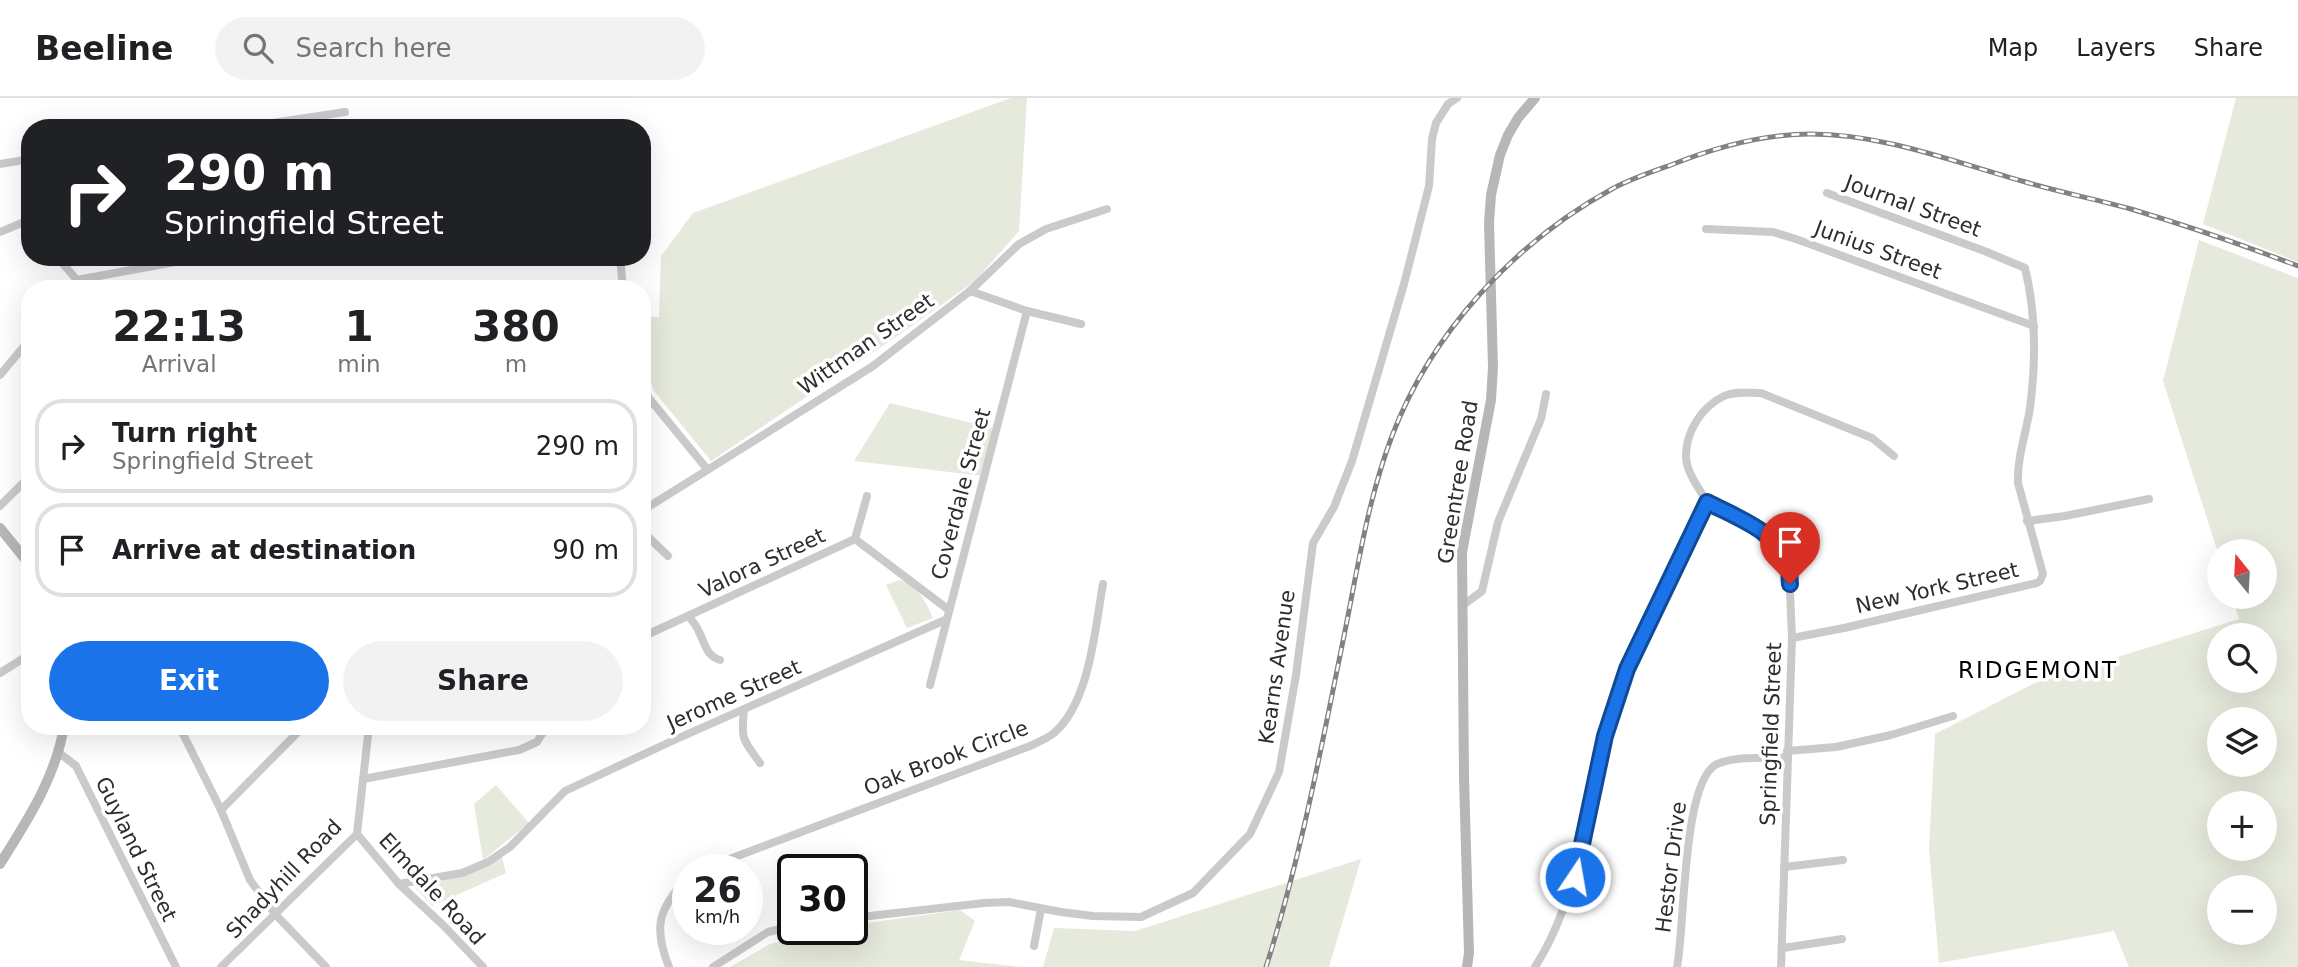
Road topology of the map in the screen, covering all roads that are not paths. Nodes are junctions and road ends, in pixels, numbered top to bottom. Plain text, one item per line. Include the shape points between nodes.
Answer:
1 (1457, 98) edge
2 (1535, 98) edge
3 (345, 112) dead end
4 (299, 119) edge
5 (21, 160) edge
6 (0, 164) edge
7 (1827, 193) dead end
8 (1107, 209) dead end
9 (21, 223) edge
10 (1706, 229) dead end
11 (0, 232) edge
12 (65, 266) edge
13 (153, 266) edge
14 (77, 280) joint
15 (970, 290) junction
16 (1027, 311) junction
17 (1081, 324) dead end
18 (2034, 326) junction
19 (21, 350) edge
20 (0, 375) edge
21 (1546, 394) dead end
22 (651, 401) edge
23 (1894, 456) dead end
24 (708, 469) junction
25 (21, 486) edge
26 (867, 496) dead end
27 (2149, 499) dead end
28 (1707, 502) junction
29 (651, 505) edge
30 (0, 506) edge
31 (2027, 521) junction
32 (0, 528) edge
33 (855, 539) junction
34 (651, 540) edge
35 (21, 554) edge
36 (668, 556) dead end
37 (1103, 584) dead end
38 (1462, 606) junction
39 (949, 610) junction
40 (689, 617) junction
41 (945, 620) junction
42 (651, 633) edge
43 (1792, 638) junction
44 (21, 660) edge
45 (720, 660) dead end
46 (0, 673) edge
47 (930, 685) dead end
48 (744, 709) junction
49 (1953, 716) dead end
50 (62, 735) edge
51 (183, 735) edge
52 (295, 735) edge
53 (368, 735) edge
54 (541, 735) edge
55 (58, 752) junction
56 (1787, 754) junction
57 (760, 764) dead end
58 (363, 779) junction
59 (221, 810) junction
60 (357, 834) junction
61 (743, 854) edge
62 (1843, 860) dead end
63 (0, 864) edge
64 (1784, 867) junction
65 (399, 884) junction
66 (672, 896) edge
67 (1041, 909) junction
68 (275, 914) junction
69 (868, 916) edge
70 (777, 930) edge
71 (1842, 939) dead end
72 (1034, 946) dead end
73 (1783, 948) junction
74 (176, 967) edge
75 (221, 967) edge
76 (326, 967) edge
77 (483, 967) edge
78 (669, 967) edge
79 (713, 967) edge
80 (1467, 967) edge
81 (1535, 967) edge
82 (1677, 967) edge
83 (1781, 967) edge

1 - 67 street, Kearns Avenue via 1436,123 1429,187 1401,297 1352,461 1334,507 1313,542 1279,772 1250,834 1193,893 1141,917
2 - 38 main road, Greentree Road via 1508,135 1491,195 1491,400 1462,552
3 - 4 street
5 - 6 street
7 - 18 street, Journal Street via 2025,268
8 - 15 street, Wittman Street via 1046,229 1019,244
9 - 11 street
10 - 18 street, Junius Street via 1773,232
12 - 14 street
13 - 14 street
15 - 16 street
15 - 24 street, Wittman Street via 873,366
16 - 17 street
16 - 39 street, Coverdale Street
18 - 31 street via 2030,408 2017,468
19 - 20 street
21 - 38 street via 1541,419 1498,522 1482,591
22 - 24 street
23 - 28 street via 1872,438 1761,393 1724,396 1697,418 1689,438 1686,460
24 - 29 street, Wittman Street
25 - 30 street
26 - 33 street, Valora Street
27 - 31 street
28 - 43 street, Springfield Street via 1771,538 1783,554 1789,567
28 - 81 street via 1627,669 1605,736 1575,877 1548,947
31 - 43 street, New York Street via 2043,574 2037,583
32 - 35 main road
33 - 39 street
33 - 40 street, Valora Street
34 - 36 street
37 - 61 street, Oak Brook Circle via 1085,681 1075,708 1054,733
38 - 80 main road, Greentree Road
39 - 41 street, Coverdale Street
40 - 42 street, Valora Street
40 - 45 street via 712,657
41 - 47 street, Coverdale Street
41 - 48 street, Jerome Street
43 - 56 street, Springfield Street
44 - 46 street
48 - 57 street via 741,732
48 - 65 street, Jerome Street via 565,792 510,847 488,862 461,873
49 - 56 street, Hestor Drive via 1836,747
50 - 55 main road
51 - 59 street
52 - 59 street
53 - 58 street, Shadyhill Road
54 - 58 street via 519,750
55 - 63 main road via 46,786
55 - 74 street, Guyland Street via 76,766
56 - 64 street, Springfield Street
56 - 82 street, Hestor Drive via 1728,760 1705,774 1688,850
58 - 60 street, Shadyhill Road
59 - 68 street via 250,880
60 - 65 street, Elmdale Road
60 - 68 street, Shadyhill Road
62 - 64 street
64 - 73 street, Springfield Street
65 - 77 street, Elmdale Road
66 - 78 street via 660,922 659,939
67 - 69 street, Kearns Avenue via 1009,902 984,903
67 - 72 street
68 - 75 street, Shadyhill Road
68 - 76 street
70 - 79 street
71 - 73 street
73 - 83 street, Springfield Street

